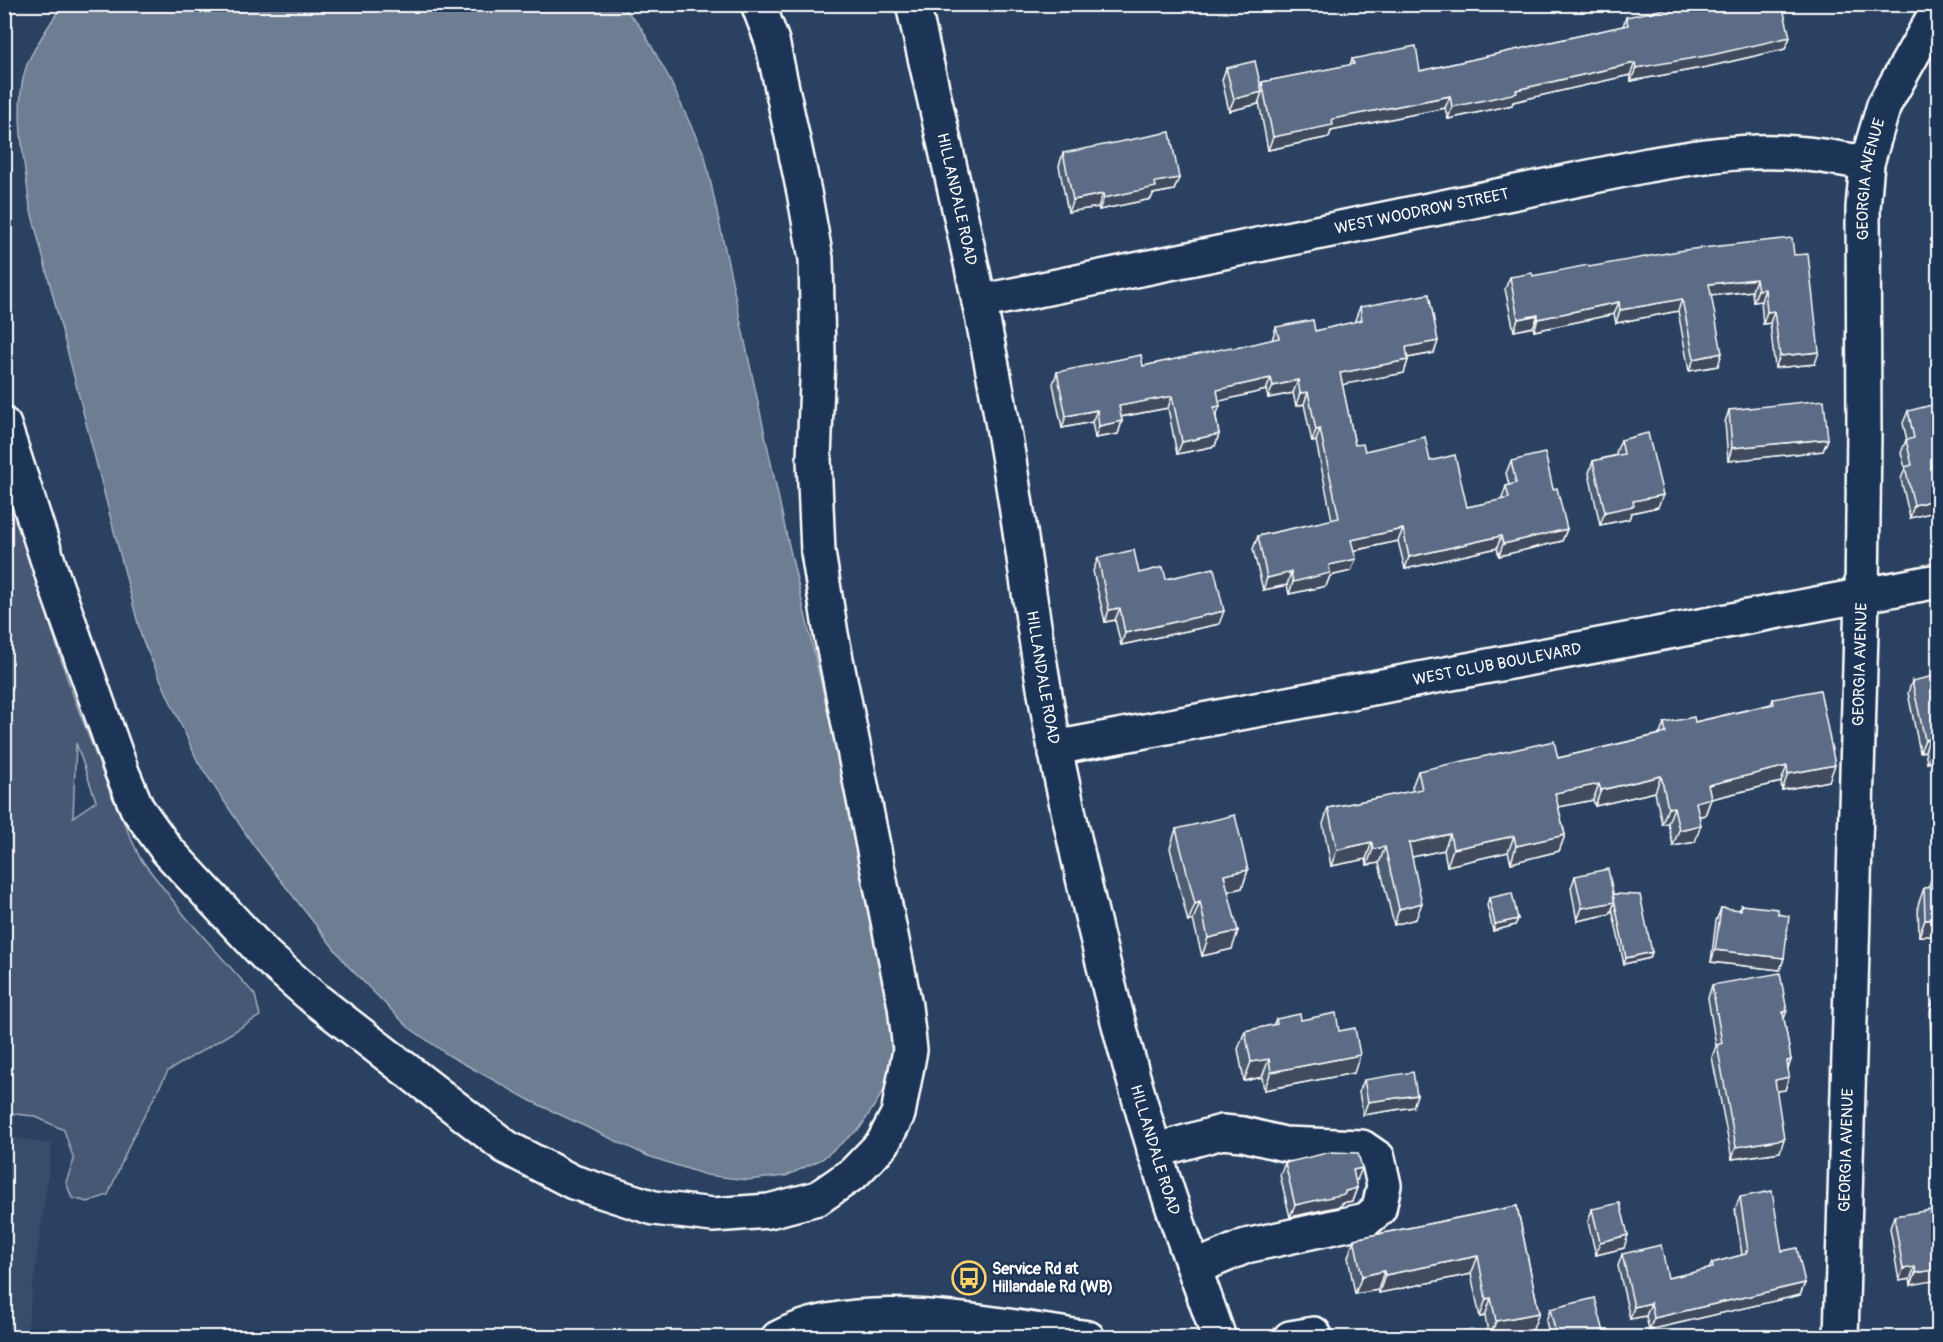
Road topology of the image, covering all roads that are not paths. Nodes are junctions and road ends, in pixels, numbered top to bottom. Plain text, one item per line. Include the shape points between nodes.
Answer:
1 (758, 4) edge
2 (913, 4) edge
3 (1938, 9) edge
4 (1867, 163) junction
5 (979, 302) junction
6 (4, 425) edge
7 (1938, 581) edge
8 (1862, 596) junction
9 (1055, 748) junction
10 (1154, 1151) junction
11 (1195, 1268) junction
12 (778, 1338) edge
13 (1088, 1338) edge
14 (1219, 1338) edge
15 (1290, 1338) edge
16 (1316, 1338) edge
17 (1841, 1338) edge

1 - 6 street via 772,41 816,259 814,459 818,552 905,1006 910,1050 898,1114 883,1143 854,1173 818,1198 769,1211 713,1215 654,1208 573,1182 507,1147 462,1114 266,956 167,850 137,808 54,580
2 - 5 street, HILLANDALE ROAD
3 - 4 street, GEORGIA AVENUE via 1884,105
4 - 5 street, WEST WOODROW STREET via 1813,154 1756,151 1698,156
4 - 8 street, GEORGIA AVENUE via 1863,208
5 - 9 street, HILLANDALE ROAD
7 - 8 street, WEST CLUB BOULEVARD
8 - 9 street, WEST CLUB BOULEVARD
8 - 17 street, GEORGIA AVENUE
9 - 10 street, HILLANDALE ROAD via 1096,931
10 - 11 street, HILLANDALE ROAD
10 - 11 street via 1222,1132 1284,1144 1362,1147 1378,1158 1382,1169 1384,1185 1379,1209 1366,1220 1246,1246
11 - 14 street, HILLANDALE ROAD
12 - 13 street via 821,1322 898,1316
15 - 16 street via 1314,1334

